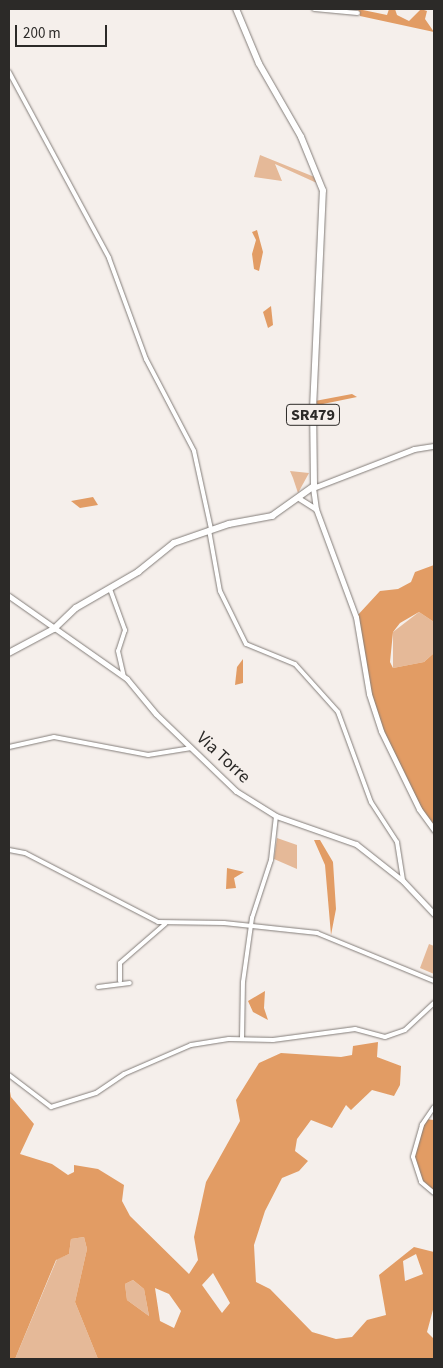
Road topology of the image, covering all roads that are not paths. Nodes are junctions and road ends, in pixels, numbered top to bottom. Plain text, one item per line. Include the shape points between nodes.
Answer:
1 (236, 9) edge
2 (314, 9) edge
3 (358, 13) dead end
4 (9, 72) edge
5 (434, 446) edge
6 (313, 488) junction
7 (300, 499) junction
8 (316, 509) junction
9 (210, 530) junction
10 (110, 589) junction
11 (9, 596) edge
12 (54, 629) junction
13 (9, 653) edge
14 (124, 676) junction
15 (9, 747) edge
16 (191, 748) junction
17 (276, 816) junction
18 (434, 830) edge
19 (9, 850) edge
20 (403, 881) junction
21 (434, 914) edge
22 (165, 924) junction
23 (251, 928) junction
24 (434, 981) edge
25 (120, 982) junction
26 (130, 983) dead end
27 (98, 987) dead end
28 (434, 1003) edge
29 (242, 1038) junction
30 (9, 1075) edge
31 (434, 1107) edge
32 (434, 1192) edge

1 - 6 main road, SR479 via 258,64 301,138 323,191
2 - 3 street
4 - 9 street via 109,258 146,359 194,451
5 - 6 main road via 414,449
6 - 7 main road
6 - 8 main road
7 - 8 main road
7 - 9 main road via 272,516
8 - 18 main road via 358,621 369,694 382,731 418,809
9 - 10 main road via 174,543
9 - 20 street via 220,591 246,644 294,664 338,712 370,802 397,842
10 - 12 main road via 76,608
10 - 14 street via 125,630 118,651
11 - 12 main road, Via Torre
12 - 13 main road
12 - 14 main road, Via Torre
14 - 16 main road, Via Torre
15 - 16 street via 54,737 148,755
16 - 17 main road, Via Torre via 232,788
17 - 20 main road, Via Torre via 356,844
17 - 23 street via 271,860 258,891
19 - 22 street via 24,853 137,915
20 - 21 main road, Via Torre
22 - 23 street via 224,923
22 - 25 street via 120,963
23 - 24 street via 317,933
23 - 29 street via 243,982
25 - 26 street
25 - 27 street
28 - 29 street via 406,1030 391,1036 355,1028 273,1040
29 - 30 street via 181,1048 96,1093 51,1107
31 - 32 street via 422,1125 413,1153 420,1178

